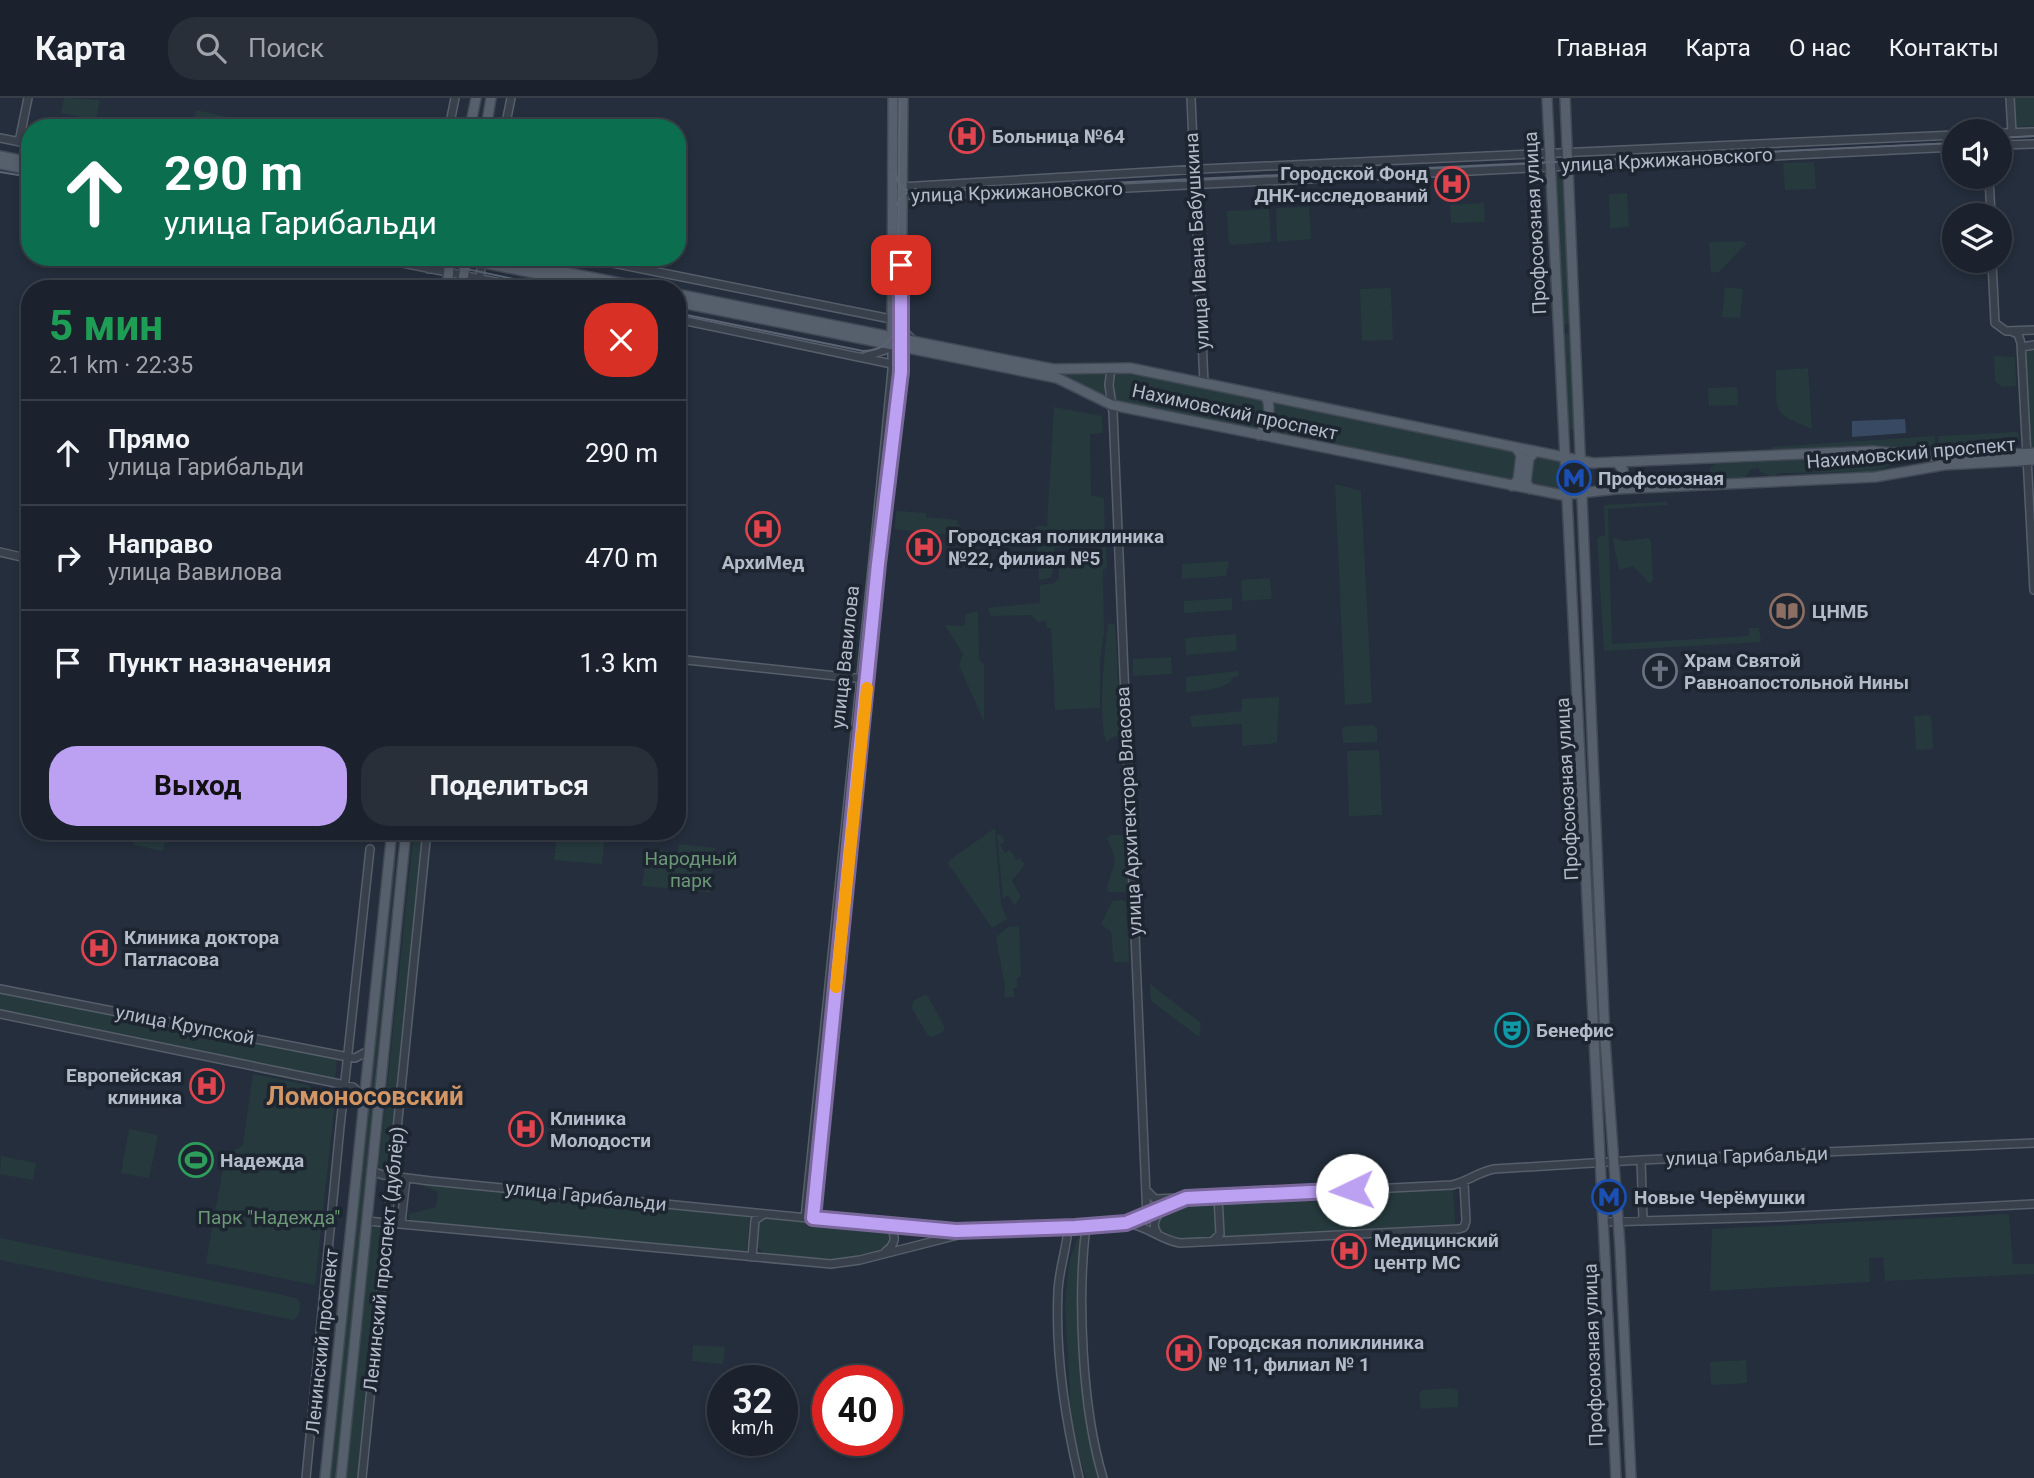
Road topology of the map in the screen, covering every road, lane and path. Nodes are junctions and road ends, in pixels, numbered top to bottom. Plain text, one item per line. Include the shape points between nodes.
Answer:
1 (28, 98) edge
2 (455, 98) edge
3 (476, 98) edge
4 (491, 98) edge
5 (511, 98) edge
6 (893, 98) edge
7 (903, 98) edge
8 (1191, 98) edge
9 (1547, 98) edge
10 (1565, 98) edge
11 (2010, 98) edge
12 (24, 119) edge
13 (451, 119) edge
14 (472, 119) edge
15 (488, 119) edge
16 (507, 119) edge
17 (2011, 119) edge
18 (21, 132) edge
19 (2012, 132) edge
20 (2034, 132) edge
21 (1942, 136) edge
22 (0, 138) edge
23 (1851, 140) junction
24 (19, 142) joint
25 (2034, 144) edge
26 (2012, 145) edge
27 (1942, 148) edge
28 (1567, 152) junction
29 (1851, 152) junction
30 (1549, 153) junction
31 (0, 156) edge
32 (21, 160) edge
33 (0, 164) edge
34 (1568, 165) junction
35 (1550, 166) junction
36 (21, 168) edge
37 (1194, 170) junction
38 (1194, 184) junction
39 (902, 185) junction
40 (892, 191) junction
41 (902, 197) junction
42 (415, 266) edge
43 (429, 266) edge
44 (432, 266) edge
45 (450, 266) edge
46 (465, 266) edge
47 (483, 266) edge
48 (514, 266) edge
49 (523, 266) edge
50 (628, 266) edge
51 (429, 269) junction
52 (448, 273) junction
53 (1993, 273) edge
54 (463, 276) junction
55 (480, 279) junction
56 (448, 280) edge
57 (463, 280) edge
58 (485, 280) edge
59 (574, 280) edge
60 (600, 280) edge
61 (686, 296) edge
62 (686, 304) edge
63 (1575, 317) junction
64 (1558, 318) junction
65 (891, 319) junction
66 (686, 321) edge
67 (2034, 330) edge
68 (2013, 332) junction
69 (896, 340) junction
70 (2034, 345) edge
71 (2022, 347) junction
72 (920, 351) junction
73 (864, 357) junction
74 (892, 364) junction
75 (1111, 368) junction
76 (901, 372) junction
77 (1203, 383) junction
78 (895, 392) junction
79 (1266, 397) junction
80 (1112, 405) junction
81 (1259, 435) junction
82 (1517, 449) junction
83 (1535, 452) junction
84 (1928, 456) junction
85 (2030, 457) edge
86 (1566, 458) junction
87 (1581, 461) junction
88 (1617, 462) junction
89 (1929, 468) junction
90 (1512, 486) junction
91 (1530, 489) junction
92 (1616, 489) junction
93 (1581, 492) junction
94 (1568, 494) junction
95 (2033, 541) edge
96 (0, 552) edge
97 (21, 557) edge
98 (2033, 559) edge
99 (2034, 590) edge
100 (686, 660) edge
101 (864, 678) junction
102 (391, 840) edge
103 (405, 840) edge
104 (426, 840) edge
105 (370, 849) dead end
106 (0, 989) edge
107 (0, 1014) edge
108 (369, 1051) junction
109 (349, 1057) junction
110 (345, 1085) junction
111 (364, 1097) junction
112 (2034, 1143) edge
113 (1641, 1160) junction
114 (1607, 1162) junction
115 (371, 1171) junction
116 (392, 1176) junction
117 (406, 1178) junction
118 (1464, 1182) junction
119 (1148, 1191) junction
120 (1218, 1196) junction
121 (1186, 1198) junction
122 (2034, 1204) edge
123 (1165, 1207) junction
124 (765, 1214) junction
125 (1147, 1216) junction
126 (809, 1218) junction
127 (1643, 1220) junction
128 (367, 1221) junction
129 (387, 1222) junction
130 (1605, 1222) junction
131 (1618, 1222) junction
132 (401, 1223) junction
133 (1126, 1223) junction
134 (1086, 1226) junction
135 (890, 1227) junction
136 (1068, 1227) junction
137 (1150, 1230) junction
138 (973, 1231) junction
139 (1157, 1234) junction
140 (1213, 1241) junction
141 (881, 1255) junction
142 (752, 1257) junction
143 (306, 1478) edge
144 (325, 1478) edge
145 (341, 1478) edge
146 (362, 1478) edge
147 (1079, 1478) edge
148 (1103, 1478) edge
149 (1616, 1478) edge
150 (1630, 1478) edge

1 - 12 street
2 - 13 street
3 - 14 main road
4 - 15 main road
5 - 16 street
6 - 40 main road, улица Вавилова
7 - 39 main road, улица Вавилова
8 - 37 street, улица Ивана Бабушкина
9 - 30 main road, Профсоюзная улица
10 - 28 main road, Профсоюзная улица
11 - 17 street
18 - 24 street
19 - 20 street
21 - 23 street, улица Кржижановского
22 - 24 street
23 - 28 street, улица Кржижановского
23 - 29 street
25 - 26 street
27 - 29 street, улица Кржижановского
28 - 30 street, улица Кржижановского
28 - 34 main road, Профсоюзная улица
29 - 34 street, улица Кржижановского
30 - 35 main road, Профсоюзная улица
30 - 37 street, улица Кржижановского
31 - 32 main road
33 - 36 main road
34 - 35 street, улица Кржижановского
34 - 63 main road, Профсоюзная улица
35 - 38 street, улица Кржижановского
35 - 64 main road, Профсоюзная улица
37 - 38 street, улица Ивана Бабушкина
37 - 39 street, улица Кржижановского
38 - 41 street, улица Кржижановского
38 - 77 street, улица Ивана Бабушкина
39 - 40 street, улица Кржижановского
39 - 41 main road, улица Вавилова
40 - 41 street, улица Кржижановского
40 - 65 main road, улица Вавилова
41 - 69 main road, улица Вавилова
42 - 51 street
43 - 51 street
44 - 51 street
45 - 52 main road
46 - 54 main road
47 - 55 street
48 - 59 main road
49 - 60 main road
50 - 65 street
51 - 52 street
52 - 54 street
52 - 56 main road
53 - 68 street via 1995,323
54 - 55 street
54 - 57 main road
55 - 58 street
61 - 69 main road
62 - 69 main road
63 - 64 street via 1566,327
63 - 87 main road, Профсоюзная улица
64 - 86 main road, Профсоюзная улица
65 - 69 main road, улица Вавилова
66 - 73 street
67 - 68 street
68 - 71 street
69 - 72 main road, Нахимовский проспект
69 - 73 street
69 - 74 street, улица Вавилова
69 - 75 main road, Нахимовский проспект via 1053,369
69 - 76 street, улица Вавилова
70 - 71 street
71 - 85 street
72 - 76 street via 906,357
72 - 80 main road, Нахимовский проспект via 1057,378
73 - 74 street
74 - 78 street, улица Вавилова
75 - 77 main road, Нахимовский проспект
75 - 80 street, улица Архитектора Власова
76 - 78 street, улица Вавилова
77 - 79 main road, Нахимовский проспект
78 - 101 street, улица Вавилова
79 - 81 main road via 1268,416
79 - 82 main road, Нахимовский проспект
80 - 81 main road, Нахимовский проспект
80 - 119 street, улица Архитектора Власова
81 - 90 main road, Нахимовский проспект
82 - 83 main road, Нахимовский проспект
82 - 90 main road via 1521,455 1518,480
83 - 86 main road, Нахимовский проспект
83 - 91 main road via 1528,458 1526,482
84 - 85 main road, Нахимовский проспект
84 - 88 main road, Нахимовский проспект via 1873,451
84 - 89 main road via 1933,460
85 - 89 main road, Нахимовский проспект
85 - 95 street
86 - 87 main road, Нахимовский проспект
86 - 94 main road, Профсоюзная улица
87 - 88 main road, Нахимовский проспект
87 - 93 main road, Профсоюзная улица
88 - 92 main road via 1624,481
89 - 92 main road, Нахимовский проспект via 1875,477
90 - 91 main road, Нахимовский проспект
91 - 94 main road, Нахимовский проспект
92 - 93 main road, Нахимовский проспект
93 - 94 main road, Нахимовский проспект
93 - 114 main road, Профсоюзная улица
94 - 114 main road, Профсоюзная улица
95 - 98 street
96 - 97 street
98 - 99 street
100 - 101 street
101 - 126 street, улица Вавилова
102 - 108 main road, Ленинский проспект
103 - 115 main road, Ленинский проспект
104 - 116 street, Ленинский проспект (дублёр)
105 - 109 street
106 - 109 street, улица Крупской
107 - 110 street, улица Крупской
108 - 109 street, улица Крупской
108 - 111 main road, Ленинский проспект
109 - 110 street
110 - 111 street, улица Крупской
110 - 143 street
111 - 144 main road, Ленинский проспект
112 - 113 street, улица Гарибальди
113 - 114 street, улица Гарибальди
113 - 127 street
114 - 118 street, улица Гарибальди via 1494,1169
114 - 130 main road, Профсоюзная улица
114 - 131 main road, Профсоюзная улица
115 - 116 street, улица Гарибальди
115 - 128 main road, Ленинский проспект
116 - 117 street, улица Гарибальди
116 - 129 street, Ленинский проспект (дублёр)
117 - 124 street, улица Гарибальди
117 - 132 street
118 - 120 street, улица Гарибальди
118 - 140 street, улица Гарибальди via 1466,1221 1459,1229
119 - 121 street via 1155,1199
119 - 125 street, улица Архитектора Власова
120 - 121 street, улица Гарибальди
120 - 140 street via 1220,1234
121 - 123 street, улица Гарибальди
122 - 127 street
123 - 125 street, улица Гарибальди
123 - 139 street via 1155,1220
124 - 126 street, улица Гарибальди
124 - 142 street via 755,1220
125 - 133 street
125 - 137 street, улица Архитектора Власова
126 - 135 street, улица Гарибальди
127 - 131 street
128 - 129 street, улица Гарибальди
128 - 145 main road, Ленинский проспект
129 - 132 street, улица Гарибальди
129 - 146 street, Ленинский проспект (дублёр)
130 - 131 street
130 - 149 main road, Профсоюзная улица
131 - 150 main road, Профсоюзная улица
132 - 142 street, улица Гарибальди
133 - 134 street, улица Гарибальди
133 - 137 street, улица Гарибальди
134 - 136 street, улица Гарибальди
134 - 148 street via 1084,1351
135 - 138 street, улица Гарибальди
135 - 141 street via 895,1240
136 - 138 street, улица Гарибальди
136 - 147 street via 1058,1291 1060,1342 1068,1432
137 - 139 street, улица Гарибальди
138 - 141 street, улица Гарибальди
139 - 140 street, улица Гарибальди via 1180,1243
141 - 142 street, улица Гарибальди via 831,1264

